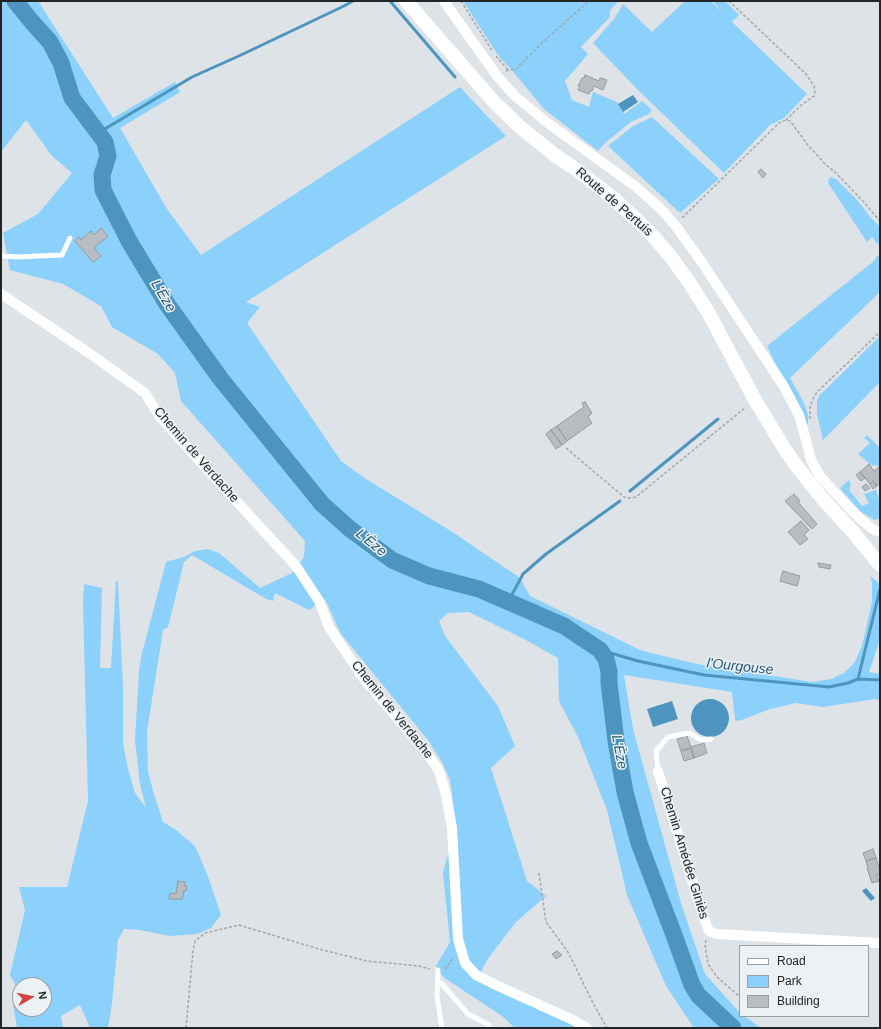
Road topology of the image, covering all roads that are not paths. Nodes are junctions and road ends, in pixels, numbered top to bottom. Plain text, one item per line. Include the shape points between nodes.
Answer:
1 (406, 1) edge
2 (444, 1) edge
3 (70, 238) dead end
4 (1, 256) edge
5 (1, 294) edge
6 (853, 532) junction
7 (880, 532) edge
8 (880, 553) edge
9 (880, 565) edge
10 (711, 739) dead end
11 (658, 770) joint
12 (880, 943) edge
13 (438, 970) road end
14 (438, 982) junction
15 (489, 1025) dead end
16 (442, 1028) edge
17 (587, 1028) edge

1 - 6 main road, Route de Pertuis via 495,103 556,156 613,198 671,257 708,312 784,448 822,498
2 - 7 street via 512,93 549,124 643,192 675,225 783,385 801,420 811,460 820,476 855,514
3 - 4 lane via 62,255 18,258
5 - 17 street, Chemin de Verdache via 145,393 160,417 296,566 319,601 329,627 364,678 428,752 439,771 452,828 458,940 465,963 476,975
6 - 8 main road, Route de Pertuis
6 - 9 main road, Route de Pertuis
10 - 11 lane via 701,740 690,733 668,737 656,752
11 - 12 street, Chemin Amédée Giniès via 709,931 716,934
13 - 14 lane
14 - 15 lane via 468,1014
14 - 16 lane via 437,996

